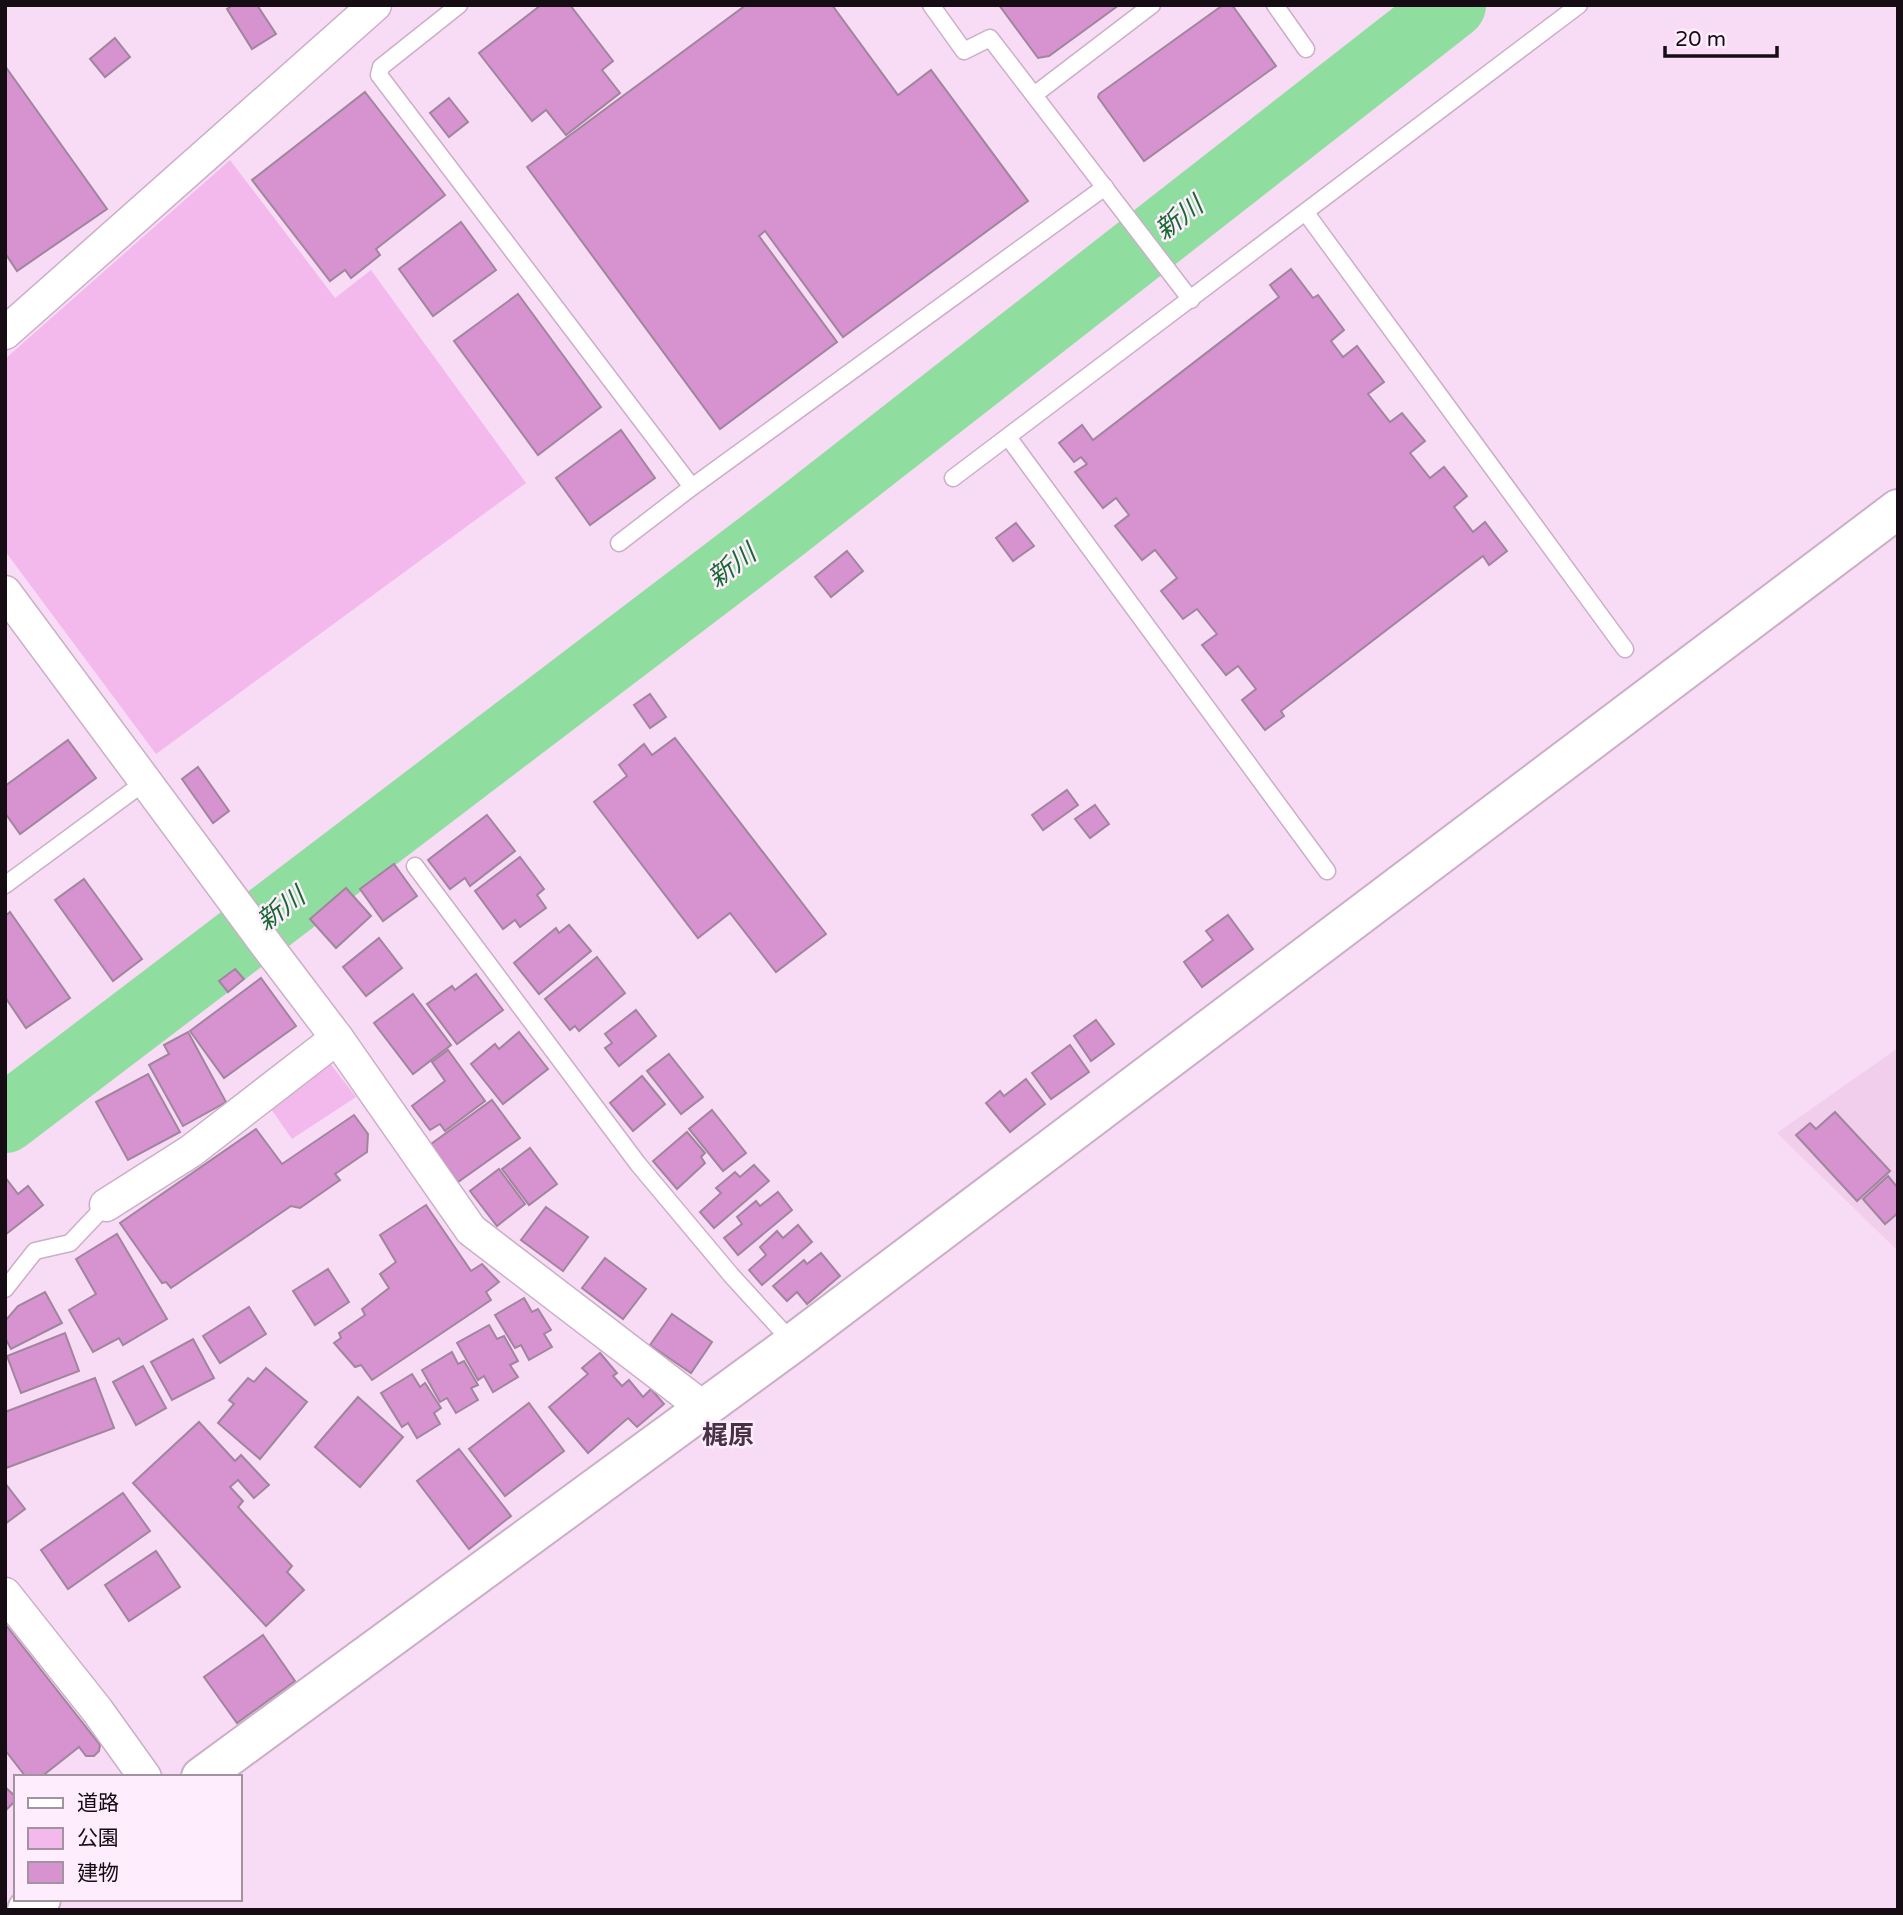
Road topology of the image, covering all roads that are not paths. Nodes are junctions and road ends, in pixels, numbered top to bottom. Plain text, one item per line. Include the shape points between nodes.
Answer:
1 (374, 5) edge
2 (459, 5) edge
3 (1152, 5) edge
4 (1275, 5) edge
5 (1579, 5) edge
6 (934, 6) edge
7 (1306, 49) dead end
8 (1034, 95) junction
9 (1105, 187) junction
10 (1306, 212) junction
11 (1191, 300) junction
12 (5, 333) edge
13 (1008, 437) junction
14 (953, 478) dead end
15 (692, 487) junction
16 (1898, 509) edge
17 (619, 543) dead end
18 (5, 592) edge
19 (1625, 649) dead end
20 (146, 781) junction
21 (415, 866) dead end
22 (1327, 871) dead end
23 (5, 886) edge
24 (337, 1038) junction
25 (106, 1205) joint
26 (5, 1289) edge
27 (793, 1343) junction
28 (705, 1409) junction
29 (5, 1594) edge
30 (144, 1775) edge
31 (204, 1775) edge

1 - 12 street
2 - 15 lane via 381,67 379,75
3 - 8 lane
4 - 7 lane
5 - 10 lane
6 - 8 lane via 964,51 990,38
8 - 9 lane
9 - 11 lane
9 - 15 lane
10 - 11 lane
10 - 19 lane
11 - 13 lane
13 - 14 lane
13 - 22 lane
15 - 17 lane
16 - 27 street
18 - 20 street
20 - 23 lane
20 - 24 street
21 - 27 lane via 638,1164
24 - 25 street via 191,1151
24 - 28 street via 471,1230
25 - 26 lane via 70,1243 35,1251
27 - 28 street
28 - 31 street
29 - 30 street

